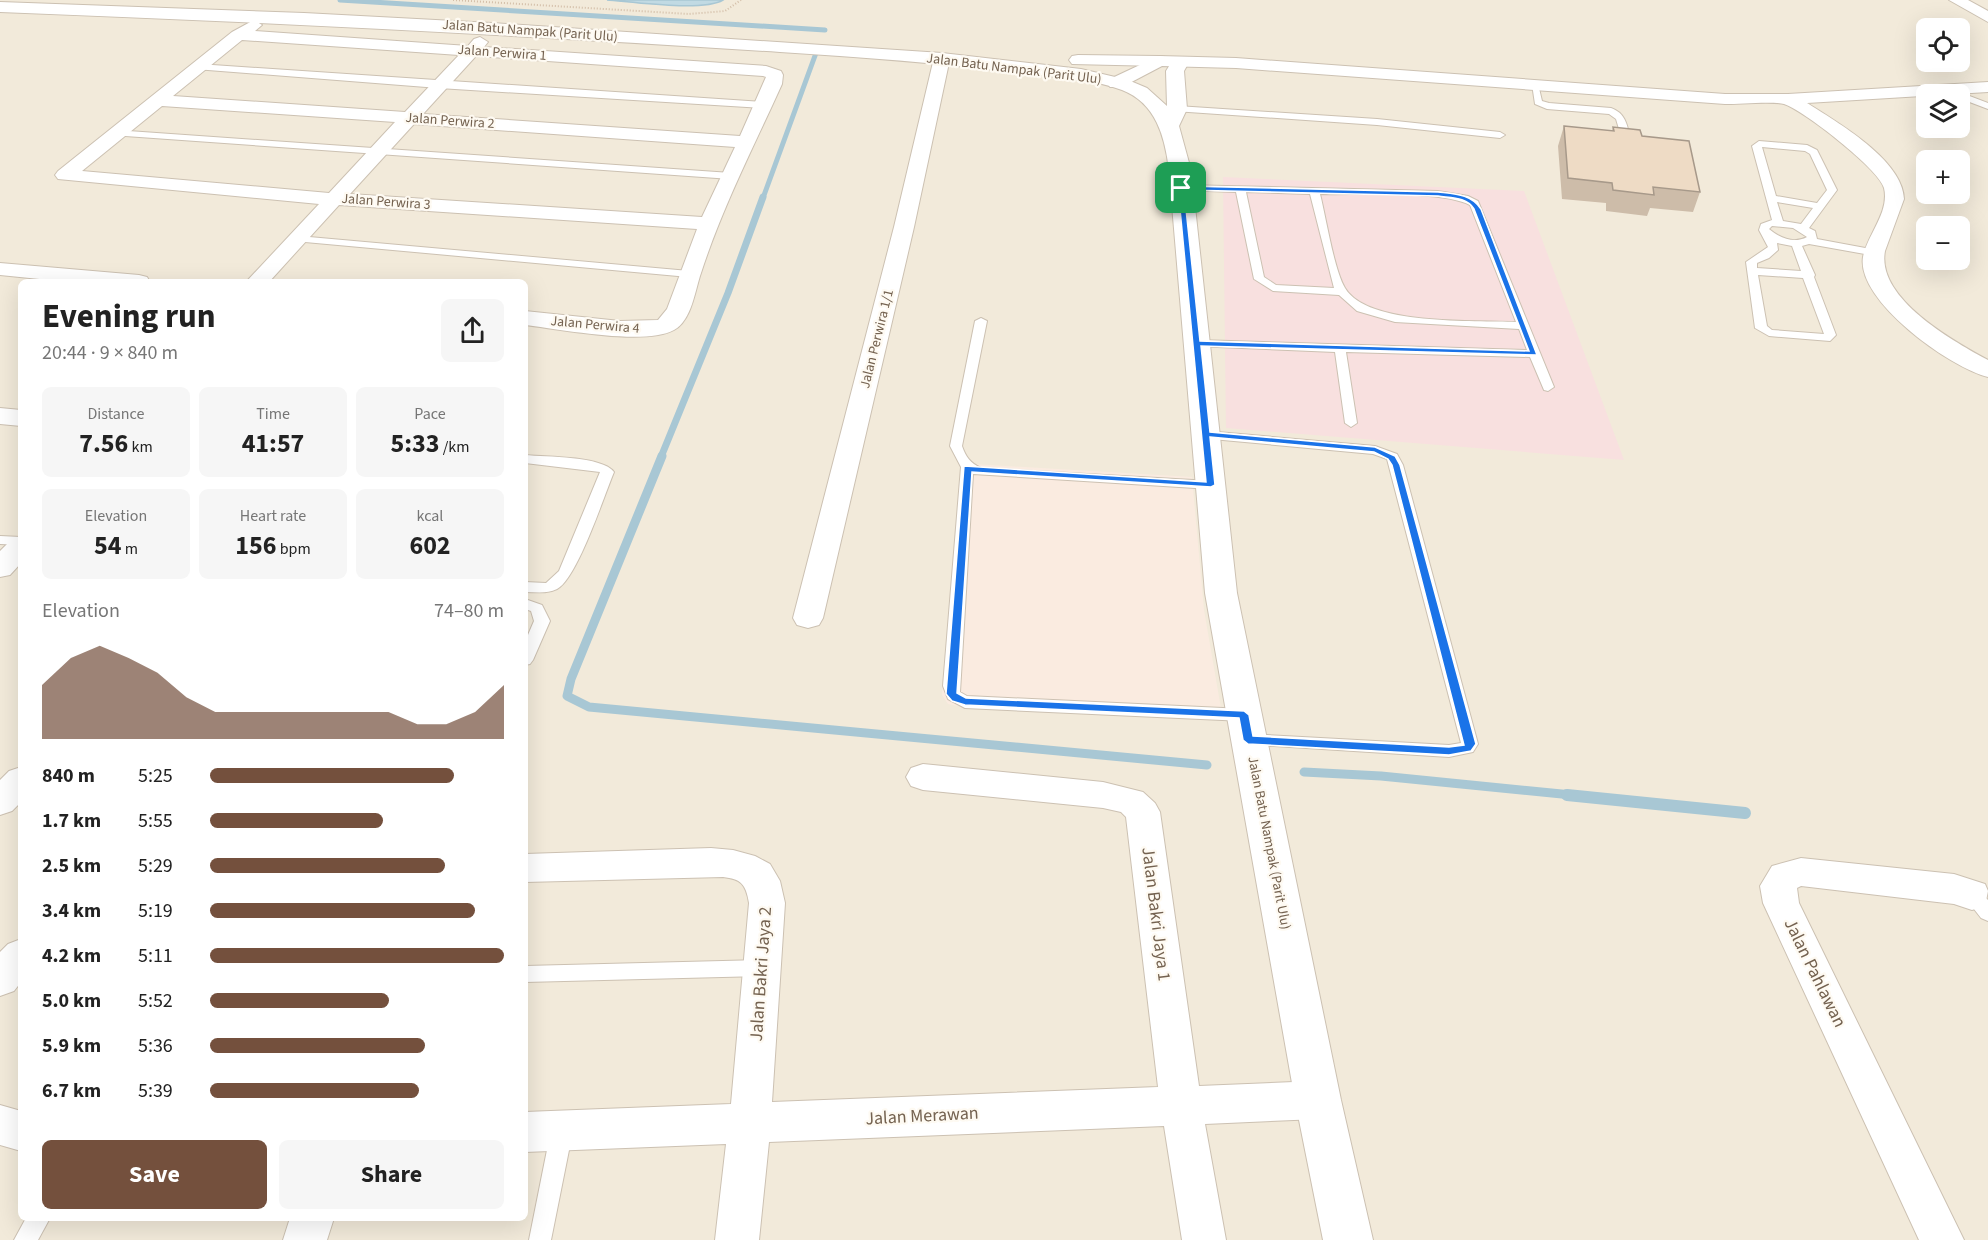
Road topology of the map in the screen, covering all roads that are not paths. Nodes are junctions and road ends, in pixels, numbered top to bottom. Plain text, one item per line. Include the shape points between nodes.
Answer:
1 (1957, 0) edge
2 (0, 7) edge
3 (267, 16) junction
4 (1988, 17) edge
5 (492, 28) junction
6 (238, 35) junction
7 (471, 51) junction
8 (942, 58) junction
9 (1159, 61) junction
10 (1180, 62) junction
11 (980, 63) junction
12 (198, 67) junction
13 (1116, 83) junction
14 (440, 86) junction
15 (1535, 86) junction
16 (1988, 87) edge
17 (1970, 90) edge
18 (1916, 94) edge
19 (1788, 99) junction
20 (1970, 99) edge
21 (156, 100) junction
22 (763, 105) junction
23 (1988, 106) edge
24 (409, 118) junction
25 (1173, 118) junction
26 (114, 133) junction
27 (1500, 135) dead end
28 (1625, 137) edge
29 (745, 142) junction
30 (378, 152) junction
31 (731, 176) junction
32 (1181, 188) junction
33 (1240, 189) junction
34 (1314, 190) junction
35 (1772, 198) junction
36 (335, 199) junction
37 (1819, 206) junction
38 (1778, 222) junction
39 (707, 224) junction
40 (1768, 234) junction
41 (1808, 234) junction
42 (298, 239) junction
43 (1796, 243) junction
44 (1875, 253) junction
45 (0, 269) edge
46 (1752, 271) junction
47 (689, 274) junction
48 (1810, 274) junction
49 (107, 279) edge
50 (260, 279) edge
51 (1341, 292) junction
52 (528, 318) edge
53 (981, 321) dead end
54 (1523, 326) junction
55 (1197, 344) junction
56 (1340, 348) junction
57 (1534, 354) junction
58 (1988, 370) edge
59 (1548, 387) dead end
60 (0, 416) edge
61 (18, 418) edge
62 (1351, 423) dead end
63 (1206, 435) junction
64 (528, 459) edge
65 (968, 468) junction
66 (1211, 485) junction
67 (0, 540) edge
68 (18, 543) edge
69 (18, 547) edge
70 (0, 568) edge
71 (528, 587) edge
72 (528, 604) edge
73 (808, 618) dead end
74 (528, 653) edge
75 (1246, 727) junction
76 (923, 777) dead end
77 (18, 783) edge
78 (0, 802) edge
79 (528, 868) edge
80 (1980, 904) edge
81 (18, 958) edge
82 (762, 968) junction
83 (528, 974) edge
84 (0, 979) edge
85 (1318, 1100) junction
86 (1181, 1104) junction
87 (750, 1123) junction
88 (0, 1125) edge
89 (18, 1130) edge
90 (544, 1131) edge
91 (37, 1221) edge
92 (311, 1221) edge
93 (25, 1240) edge
94 (305, 1240) edge
95 (540, 1240) edge
96 (737, 1240) edge
97 (1204, 1240) edge
98 (1348, 1240) edge
99 (1942, 1240) edge

1 - 4 street
2 - 3 street, Jalan Batu Nampak (Parit Ulu)
3 - 5 street, Jalan Batu Nampak (Parit Ulu)
3 - 6 street
5 - 7 street
5 - 8 street, Jalan Batu Nampak (Parit Ulu)
6 - 7 street, Jalan Perwira 1
6 - 12 street
7 - 14 street
7 - 22 street, Jalan Perwira 1 via 766,71 775,79
8 - 11 street, Jalan Batu Nampak (Parit Ulu)
8 - 73 street, Jalan Perwira 1/1
9 - 10 street
9 - 11 street
9 - 13 street
10 - 15 street
10 - 25 street via 1175,71
11 - 13 street, Jalan Batu Nampak (Parit Ulu)
12 - 14 lane
12 - 21 street
13 - 25 street, Jalan Batu Nampak (Parit Ulu) via 1146,96 1166,117
14 - 22 lane
14 - 24 street
15 - 19 street
15 - 28 lane via 1538,102 1547,106 1617,114
16 - 17 street
18 - 19 street
19 - 44 street via 1867,155 1891,180 1892,210
20 - 23 lane
21 - 24 street, Jalan Perwira 2
21 - 26 street
22 - 29 street
24 - 29 street, Jalan Perwira 2
24 - 30 street
25 - 27 lane via 1289,115
25 - 32 street, Jalan Batu Nampak (Parit Ulu)
26 - 30 lane
26 - 36 street, Jalan Perwira 3 via 64,175
29 - 31 street
30 - 31 lane
30 - 36 street
31 - 39 street
32 - 33 lane
32 - 55 street, Jalan Batu Nampak (Parit Ulu)
33 - 34 lane
33 - 51 lane via 1259,279 1274,288
34 - 51 lane
34 - 54 lane via 1438,194 1474,203
35 - 37 lane
35 - 37 lane via 1759,144 1814,152 1832,190
35 - 38 lane
36 - 39 street, Jalan Perwira 3
36 - 42 street
37 - 41 lane
38 - 40 lane via 1765,226
38 - 41 lane
39 - 47 street
40 - 43 lane
40 - 46 lane via 1774,248 1750,262
41 - 43 lane
41 - 44 lane via 1832,247 1854,247
42 - 47 lane
42 - 50 street
43 - 48 lane
44 - 58 street via 1873,263 1879,282 1896,306 1961,356
45 - 49 street
46 - 48 lane
46 - 48 lane via 1764,331 1826,339 1830,336
47 - 52 street, Jalan Perwira 4 via 673,318 664,326 635,329
51 - 54 lane via 1354,305 1388,318
53 - 65 lane via 956,446
54 - 57 lane
55 - 56 lane
55 - 63 street, Jalan Batu Nampak (Parit Ulu)
56 - 57 lane
56 - 62 lane
57 - 59 lane
60 - 61 street
63 - 66 street, Jalan Batu Nampak (Parit Ulu)
63 - 75 lane via 1375,450 1392,457 1470,744 1449,751
64 - 71 lane via 598,466 607,472 559,583 549,588
65 - 66 lane via 979,472
65 - 75 lane via 951,686 956,699
66 - 75 street, Jalan Batu Nampak (Parit Ulu) via 1221,593
67 - 68 lane
69 - 70 street
72 - 74 lane via 537,608 542,621
75 - 85 street, Jalan Batu Nampak (Parit Ulu)
76 - 86 street, Jalan Bakri Jaya 1 via 1103,795 1131,801 1143,812
77 - 78 street
79 - 82 street, Jalan Bakri Jaya 2 via 740,863 758,872 766,888
80 - 99 street, Jalan Pahlawan via 1954,889 1801,872 1785,876 1778,886 1781,903
81 - 84 street
82 - 83 lane
82 - 87 street, Jalan Bakri Jaya 2
85 - 86 street, Jalan Merawan
85 - 98 street, Jalan Batu Nampak (Parit Ulu)
86 - 87 street, Jalan Merawan
86 - 97 street, Jalan Bakri Jaya 1
87 - 90 street, Jalan Merawan
87 - 96 street, Jalan Bakri Jaya 2
88 - 89 street
90 - 95 lane
91 - 93 lane
92 - 94 street

